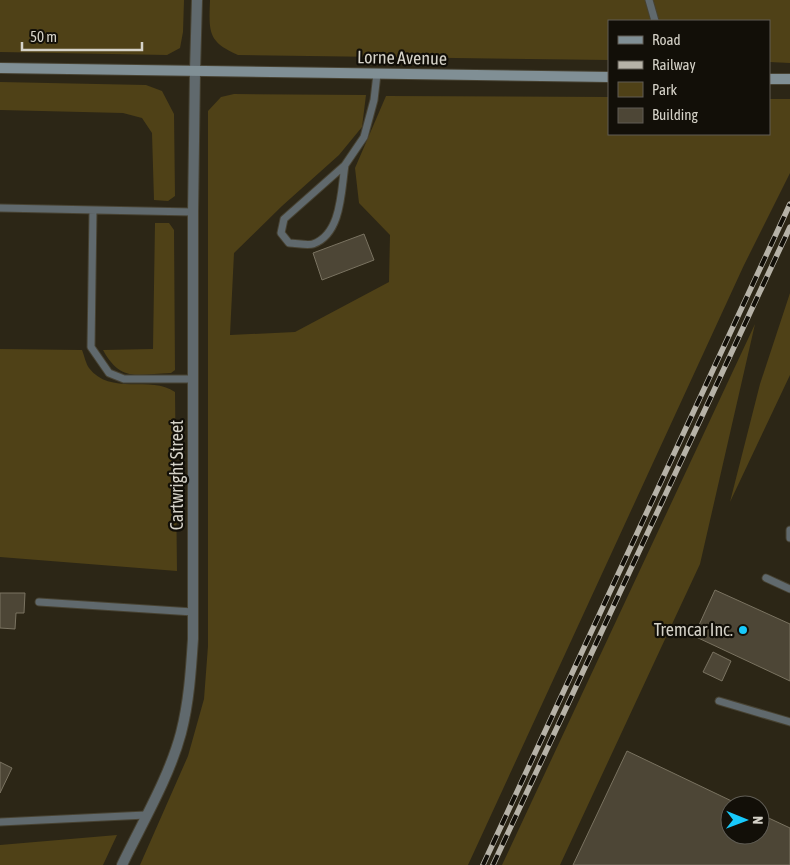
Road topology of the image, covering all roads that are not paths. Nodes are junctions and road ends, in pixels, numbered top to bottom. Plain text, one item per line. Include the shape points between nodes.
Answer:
1 (197, 0) edge
2 (650, 0) edge
3 (655, 20) edge
4 (0, 68) edge
5 (196, 71) junction
6 (377, 74) junction
7 (608, 77) edge
8 (770, 79) edge
9 (790, 79) edge
10 (345, 165) junction
11 (0, 208) edge
12 (93, 210) junction
13 (193, 212) junction
14 (193, 379) junction
15 (790, 530) edge
16 (790, 538) edge
17 (766, 578) dead end
18 (790, 589) edge
19 (38, 602) dead end
20 (193, 612) junction
21 (719, 701) dead end
22 (790, 722) edge
23 (146, 815) junction
24 (0, 822) edge
25 (122, 865) edge

1 - 5 street, Cartwright Street
2 - 3 lane
4 - 5 main road, Lorne Avenue
5 - 6 main road, Lorne Avenue
5 - 13 street, Cartwright Street
6 - 7 main road, Lorne Avenue
6 - 10 lane via 364,137
8 - 9 main road
10 - 10 lane via 284,219 282,233 289,243 312,245 329,234 338,213
11 - 12 lane
12 - 13 lane
12 - 14 lane via 91,347 109,373 124,379
13 - 14 street, Cartwright Street
14 - 20 street, Cartwright Street
15 - 16 lane
17 - 18 lane
19 - 20 lane
20 - 23 street, Cartwright Street via 189,693 180,734
21 - 22 lane
23 - 24 lane
23 - 25 street, Cartwright Street

